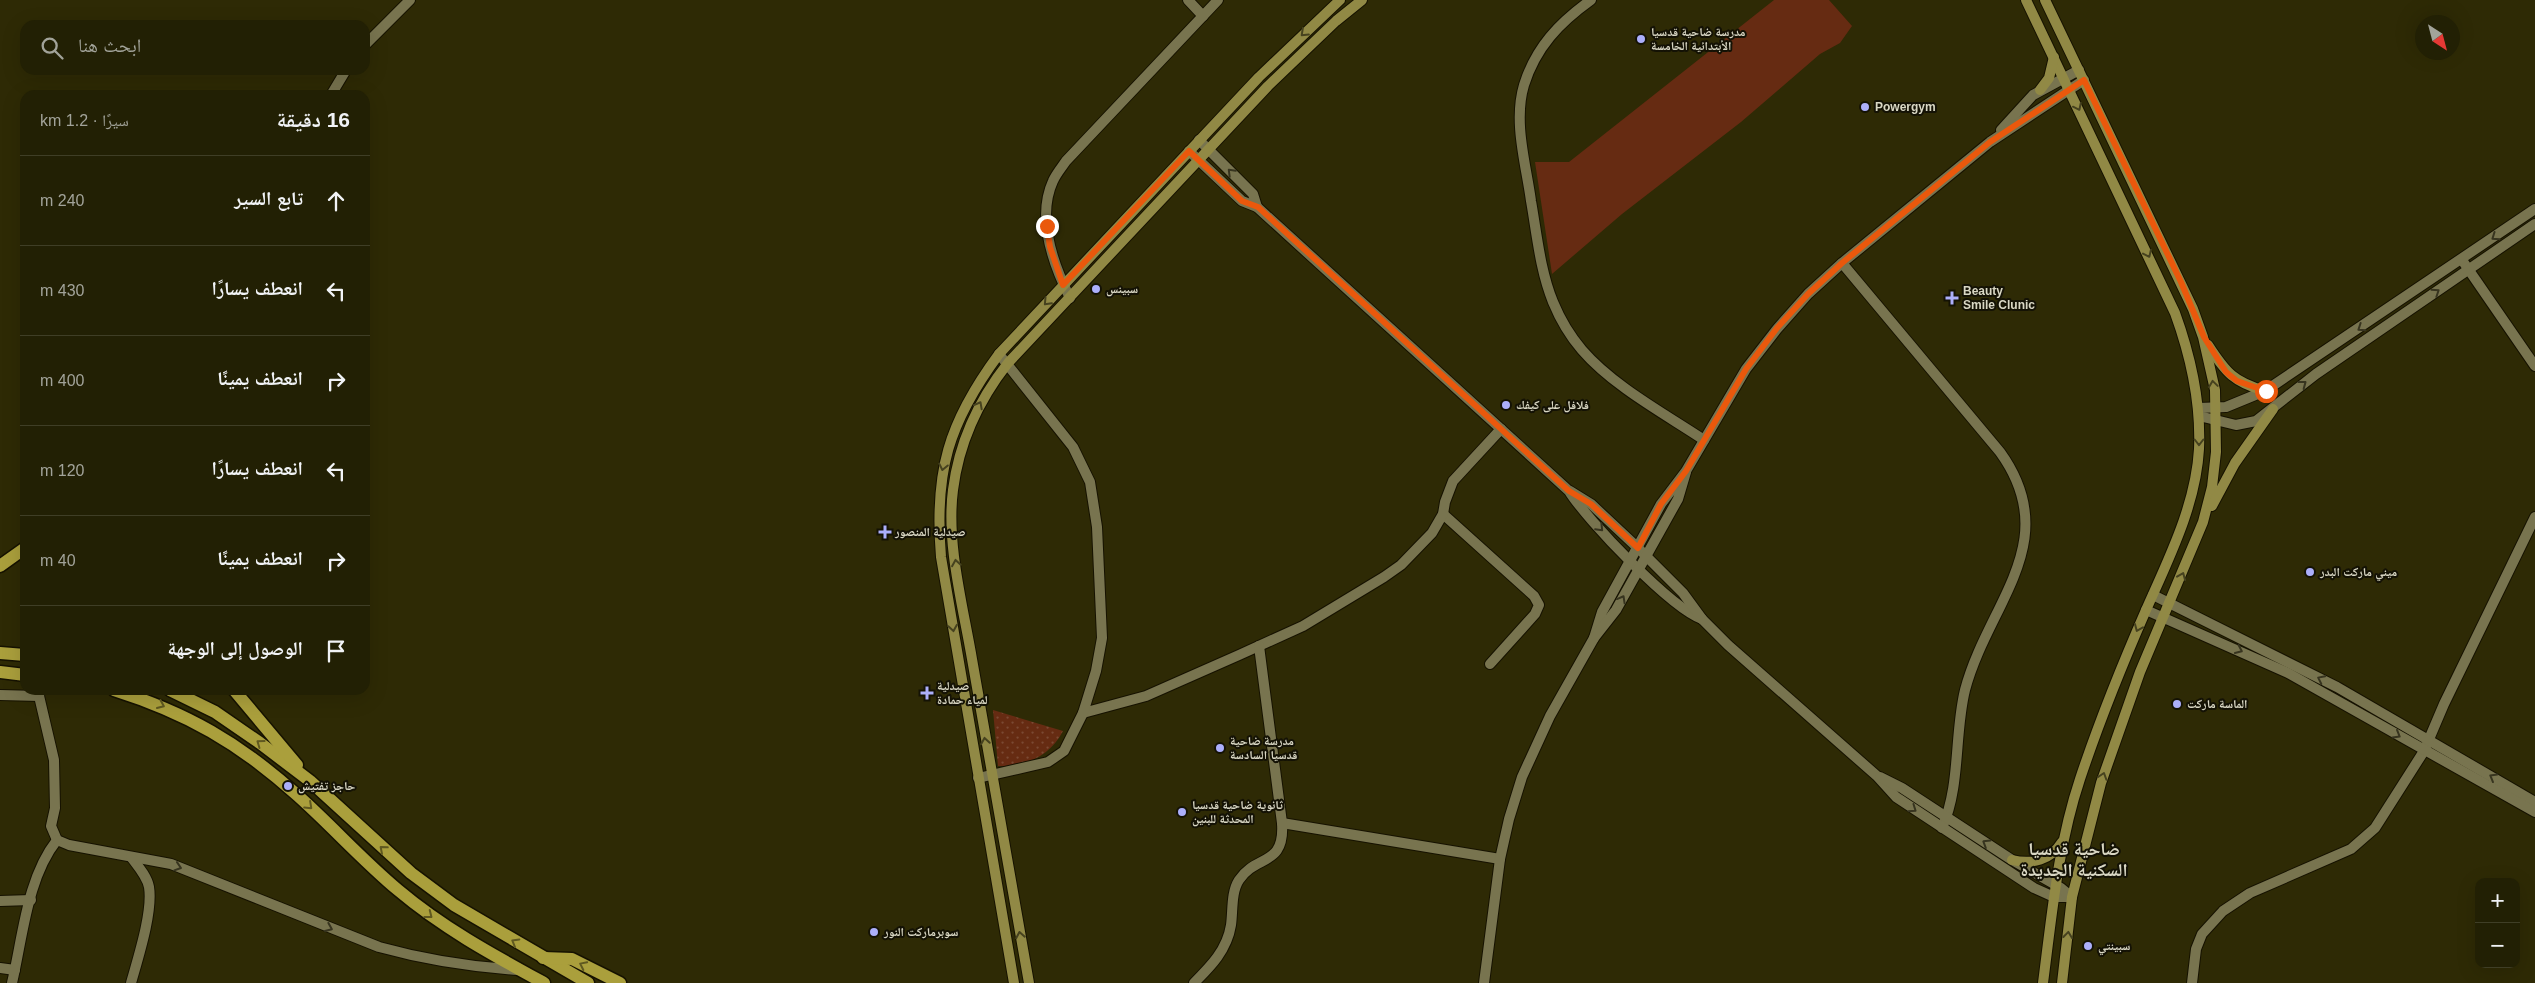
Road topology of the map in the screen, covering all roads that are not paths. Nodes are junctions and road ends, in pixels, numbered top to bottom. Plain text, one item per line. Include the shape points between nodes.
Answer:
1 (410, 0) edge
2 (1188, 0) edge
3 (1218, 0) edge
4 (1340, 0) edge
5 (1362, 0) edge
6 (1590, 0) edge
7 (2026, 0) edge
8 (2045, 0) edge
9 (1203, 16) junction
10 (370, 40) edge
11 (2054, 57) junction
12 (2079, 70) junction
13 (343, 75) edge
14 (2064, 78) junction
15 (2084, 80) junction
16 (334, 90) edge
17 (2040, 90) junction
18 (2070, 90) junction
19 (1199, 140) junction
20 (1990, 142) junction
21 (1209, 150) junction
22 (1189, 151) junction
23 (1199, 161) junction
24 (1258, 207) junction
25 (2535, 209) edge
26 (2535, 224) edge
27 (2462, 260) junction
28 (1842, 263) junction
29 (2469, 270) junction
30 (1063, 285) junction
31 (1070, 298) junction
32 (2204, 337) junction
33 (999, 354) junction
34 (1008, 364) junction
35 (2535, 366) edge
36 (2266, 391) junction
37 (2215, 409) junction
38 (2273, 409) junction
39 (2198, 412) junction
40 (2215, 421) junction
41 (1501, 429) junction
42 (1704, 440) junction
43 (1569, 491) junction
44 (1443, 514) junction
45 (2535, 518) edge
46 (2203, 522) junction
47 (20, 552) edge
48 (1642, 552) junction
49 (1631, 560) junction
50 (0, 566) edge
51 (1639, 568) junction
52 (960, 586) junction
53 (946, 588) junction
54 (2153, 595) junction
55 (2170, 604) junction
56 (2146, 610) junction
57 (2164, 618) junction
58 (1702, 619) junction
59 (2214, 633) junction
60 (1594, 638) junction
61 (1259, 646) junction
62 (1, 652) edge
63 (20, 654) edge
64 (1490, 664) dead end
65 (1, 672) edge
66 (20, 674) edge
67 (2334, 692) junction
68 (20, 693) edge
69 (0, 694) edge
70 (39, 695) edge
71 (131, 695) edge
72 (180, 695) edge
73 (238, 695) edge
74 (2381, 712) junction
75 (1083, 713) junction
76 (2375, 722) junction
77 (2429, 740) junction
78 (2424, 751) junction
79 (991, 775) junction
80 (1877, 776) junction
81 (978, 778) junction
82 (310, 781) junction
83 (2535, 802) edge
84 (2535, 812) edge
85 (1946, 818) junction
86 (1282, 823) junction
87 (1942, 828) junction
88 (2064, 839) junction
89 (57, 840) junction
90 (131, 857) junction
91 (1500, 859) junction
92 (2012, 860) junction
93 (2055, 884) junction
94 (2054, 897) junction
95 (2072, 897) junction
96 (31, 900) junction
97 (0, 901) edge
98 (542, 958) junction
99 (0, 968) edge
100 (16, 970) junction
101 (520, 970) junction
102 (12, 983) edge
103 (131, 983) edge
104 (544, 983) edge
105 (588, 983) edge
106 (620, 983) edge
107 (1014, 983) edge
108 (1029, 983) edge
109 (1194, 983) edge
110 (1484, 983) edge
111 (2043, 983) edge
112 (2062, 983) edge
113 (2192, 983) edge

1 - 10 street
2 - 9 street
3 - 9 street
4 -> 19 main road via 1286,50
5 - 21 main road via 1301,53
6 - 42 street via 1559,25 1543,44 1531,64 1520,110 1544,275 1553,302 1582,350 1603,370
7 - 11 main road
8 - 12 main road
9 - 30 street via 1066,161 1053,181 1047,202 1047,226 1050,247
11 - 14 main road
11 - 17 main road via 2049,78
12 - 14 street
12 - 15 main road
13 - 16 street
14 - 17 street
14 - 18 main road
15 - 18 street
15 - 32 main road
17 - 20 street
18 - 20 street
18 -> 39 main road via 2175,313 2191,364
19 - 21 street
19 - 22 main road
20 - 28 street
21 - 23 main road
24 -> 21 street via 1253,194
22 - 23 street
22 - 30 main road
23 - 24 street via 1242,201
23 - 31 main road
24 - 41 street
25 -> 27 street
26 - 29 street
27 - 29 street
27 -> 36 street
28 - 42 street via 1777,328 1746,369
28 - 85 street via 2000,452 2011,468 2025,503 2027,522 2021,558 1975,660 1965,690
29 - 35 street
38 -> 29 street via 2316,374
30 - 31 street
30 -> 33 main road
31 - 34 main road
32 - 36 main road via 2226,372 2237,381
37 -> 32 main road via 2215,390
33 - 34 street
33 -> 53 main road via 969,398 942,469 938,512
52 -> 34 main road via 952,533 952,492 956,471 968,427 979,404
34 - 75 street via 1073,447 1085,469 1093,495 1102,594 1102,638
36 - 37 street
36 - 38 street
37 - 39 street
37 - 40 main road
38 - 40 street via 2246,424
38 - 46 main road via 2235,463
39 - 40 street
39 -> 54 main road via 2199,451 2194,484 2185,517
40 - 46 main road via 2214,469
41 - 43 street
41 - 44 street via 1453,481
42 - 48 street via 1686,471 1666,495
43 - 48 street via 1591,504
43 -> 49 street via 1584,512
44 - 61 street via 1439,524 1416,551 1384,578 1303,626
44 - 64 street via 1534,596 1539,605 1535,614
45 - 77 street
55 -> 46 main road
47 - 50 main road
48 - 49 street
48 - 51 street
48 - 58 street via 1688,599
49 - 51 street
49 - 60 street via 1602,612
51 - 58 street via 1680,608
60 -> 51 street via 1611,618
52 - 53 main road
79 -> 52 main road
53 -> 81 main road
54 - 55 street
54 - 56 main road
55 - 57 main road
55 - 59 street
56 - 57 street
56 -> 88 main road via 2080,780
57 - 59 street
95 -> 57 main road via 2116,736
58 - 80 street via 1777,690
59 - 67 street
60 - 91 street via 1534,747 1509,819
61 - 75 street via 1146,696
61 - 86 street
62 - 63 main road
65 - 66 main road
67 - 74 street
67 - 76 street
68 - 69 street
70 - 89 street via 54,760 55,808 51,826
71 -> 101 main road via 157,703 205,726 249,754 444,926
82 -> 72 main road via 215,712
73 - 82 main road
74 - 76 street
74 - 77 street
75 - 79 street via 1070,742 1056,758
76 -> 78 street
77 - 78 street
83 -> 77 street
78 - 84 street
78 - 113 street via 2385,814 2364,839 2335,856 2250,893 2210,923 2196,950
79 - 81 street
108 -> 79 main road
80 - 85 street via 1902,788
80 -> 87 street via 1896,797
81 - 107 main road
98 -> 82 main road via 454,905 411,873
85 - 87 street
92 -> 85 street
86 - 91 street
86 - 109 street via 1283,835 1278,850 1238,881 1225,946
87 - 94 street via 2034,888
88 - 92 main road via 2054,853 2038,861
88 - 93 main road
89 - 90 street
89 - 96 street via 44,857
90 -> 101 street via 191,871 379,947 466,966
90 - 103 street via 149,885 149,896 143,943
91 - 110 street
92 - 93 street
93 - 94 main road
93 - 95 street
94 - 95 street
94 - 111 main road
112 -> 95 main road
96 - 97 street
96 - 100 street
98 - 105 main road
106 -> 98 main road via 572,960
99 - 100 street
100 - 102 street
101 - 104 main road

